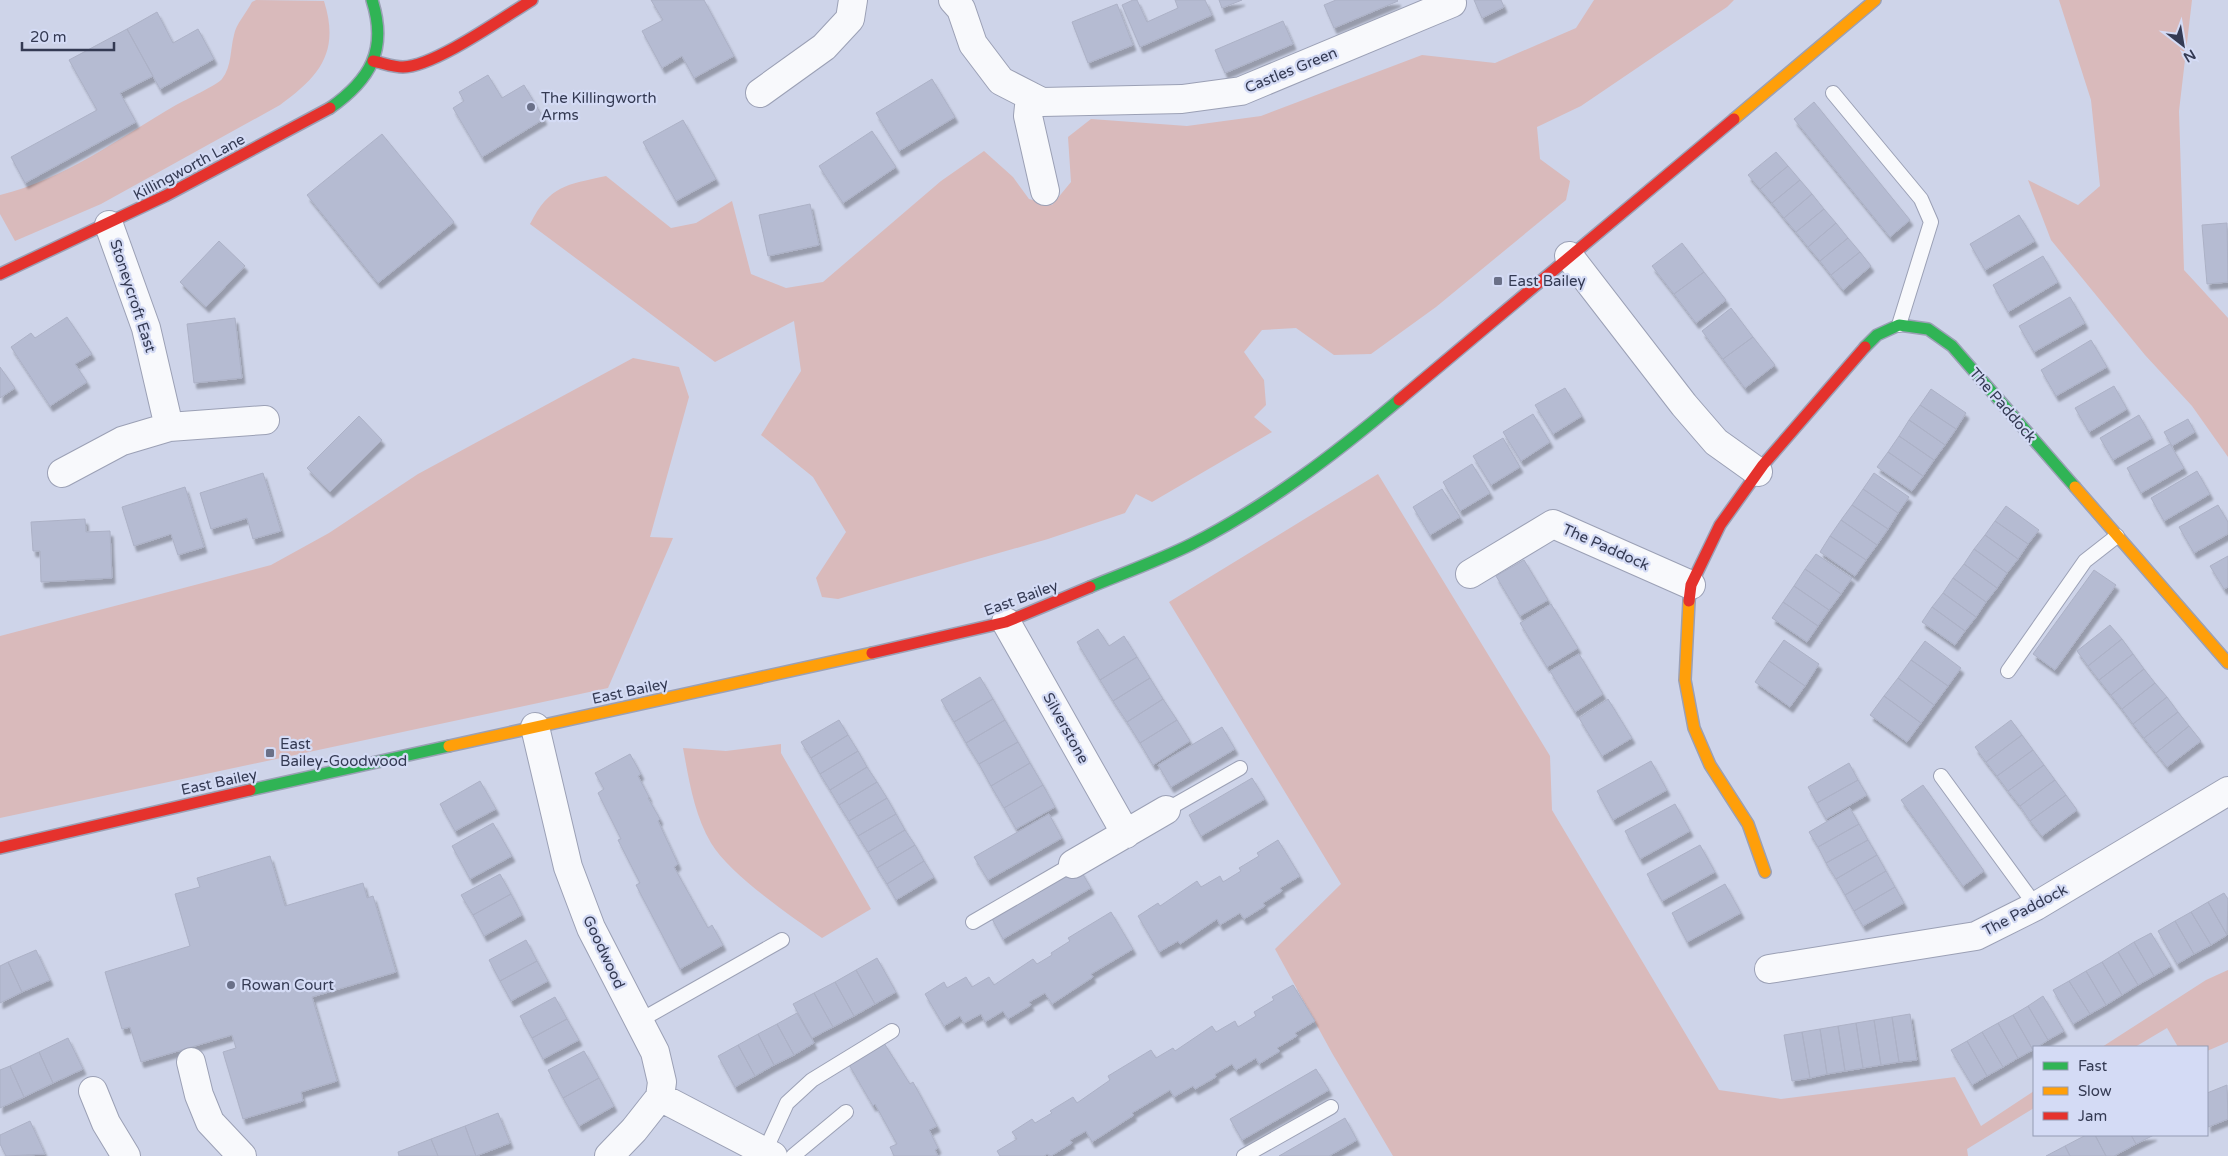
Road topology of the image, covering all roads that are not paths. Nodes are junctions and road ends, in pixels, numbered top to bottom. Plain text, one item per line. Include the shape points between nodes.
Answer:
1 (372, 0) edge
2 (532, 0) edge
3 (854, 0) edge
4 (953, 0) edge
5 (1450, 0) edge
6 (1875, 0) edge
7 (373, 61) junction
8 (760, 93) dead end
9 (1833, 93) dead end
10 (1030, 96) junction
11 (1045, 191) dead end
12 (109, 225) junction
13 (1569, 256) junction
14 (0, 274) edge
15 (1899, 325) junction
16 (265, 420) dead end
17 (169, 427) junction
18 (1758, 472) junction
19 (62, 473) dead end
20 (2117, 536) junction
21 (1470, 574) dead end
22 (1692, 585) junction
23 (1006, 622) junction
24 (2228, 663) edge
25 (2008, 671) dead end
26 (535, 727) junction
27 (1240, 768) dead end
28 (1941, 776) dead end
29 (2228, 791) edge
30 (1166, 810) joint
31 (1126, 834) junction
32 (0, 848) edge
33 (1073, 864) joint
34 (1765, 872) dead end
35 (2036, 906) junction
36 (973, 922) dead end
37 (782, 940) dead end
38 (1769, 969) dead end
39 (639, 1021) junction
40 (892, 1030) dead end
41 (191, 1062) dead end
42 (93, 1091) dead end
43 (660, 1097) junction
44 (1331, 1107) dead end
45 (846, 1112) dead end
46 (769, 1154) edge
47 (126, 1156) edge
48 (242, 1156) edge
49 (609, 1156) edge
50 (793, 1156) edge
51 (1244, 1156) edge

1 - 7 street via 379,29
2 - 7 street via 421,64 405,67
3 - 8 street via 850,19 824,47
4 - 10 street, Castles Green via 961,10 973,44 1001,81
5 - 10 street, Castles Green via 1452,3 1241,91 1182,99 1042,102
6 - 13 street, East Bailey
7 - 12 street, Killingworth Lane via 363,78 328,109
9 - 15 lane via 1921,199 1931,222
10 - 11 street via 1028,116
12 - 14 street, Killingworth Lane
12 - 17 street, Stoneycroft East via 146,328
13 - 18 street via 1716,442
13 - 23 street, East Bailey via 1366,428 1278,494 1192,544
15 - 18 street via 1877,335 1853,360
15 - 20 street, The Paddock via 1928,329 1952,346
16 - 17 street
17 - 19 street via 122,441
18 - 22 street via 1720,525
20 - 24 street, The Paddock
20 - 25 lane via 2085,561
21 - 22 street, The Paddock via 1553,524
22 - 34 street via 1687,614 1685,680 1694,728 1710,764 1748,824
23 - 26 street, East Bailey
23 - 31 street, Silverstone
26 - 32 street, East Bailey
26 - 39 street, Goodwood via 568,867 591,928
27 - 30 lane
28 - 35 lane
29 - 35 street, The Paddock
30 - 31 street
31 - 33 street
33 - 36 lane
35 - 38 street, The Paddock via 1976,936
37 - 39 lane
39 - 43 street, Goodwood via 655,1052 662,1082
40 - 46 lane via 812,1080 787,1103
41 - 48 street via 210,1122
42 - 47 street via 106,1123
43 - 46 street
43 - 49 street
44 - 51 lane
45 - 50 lane

